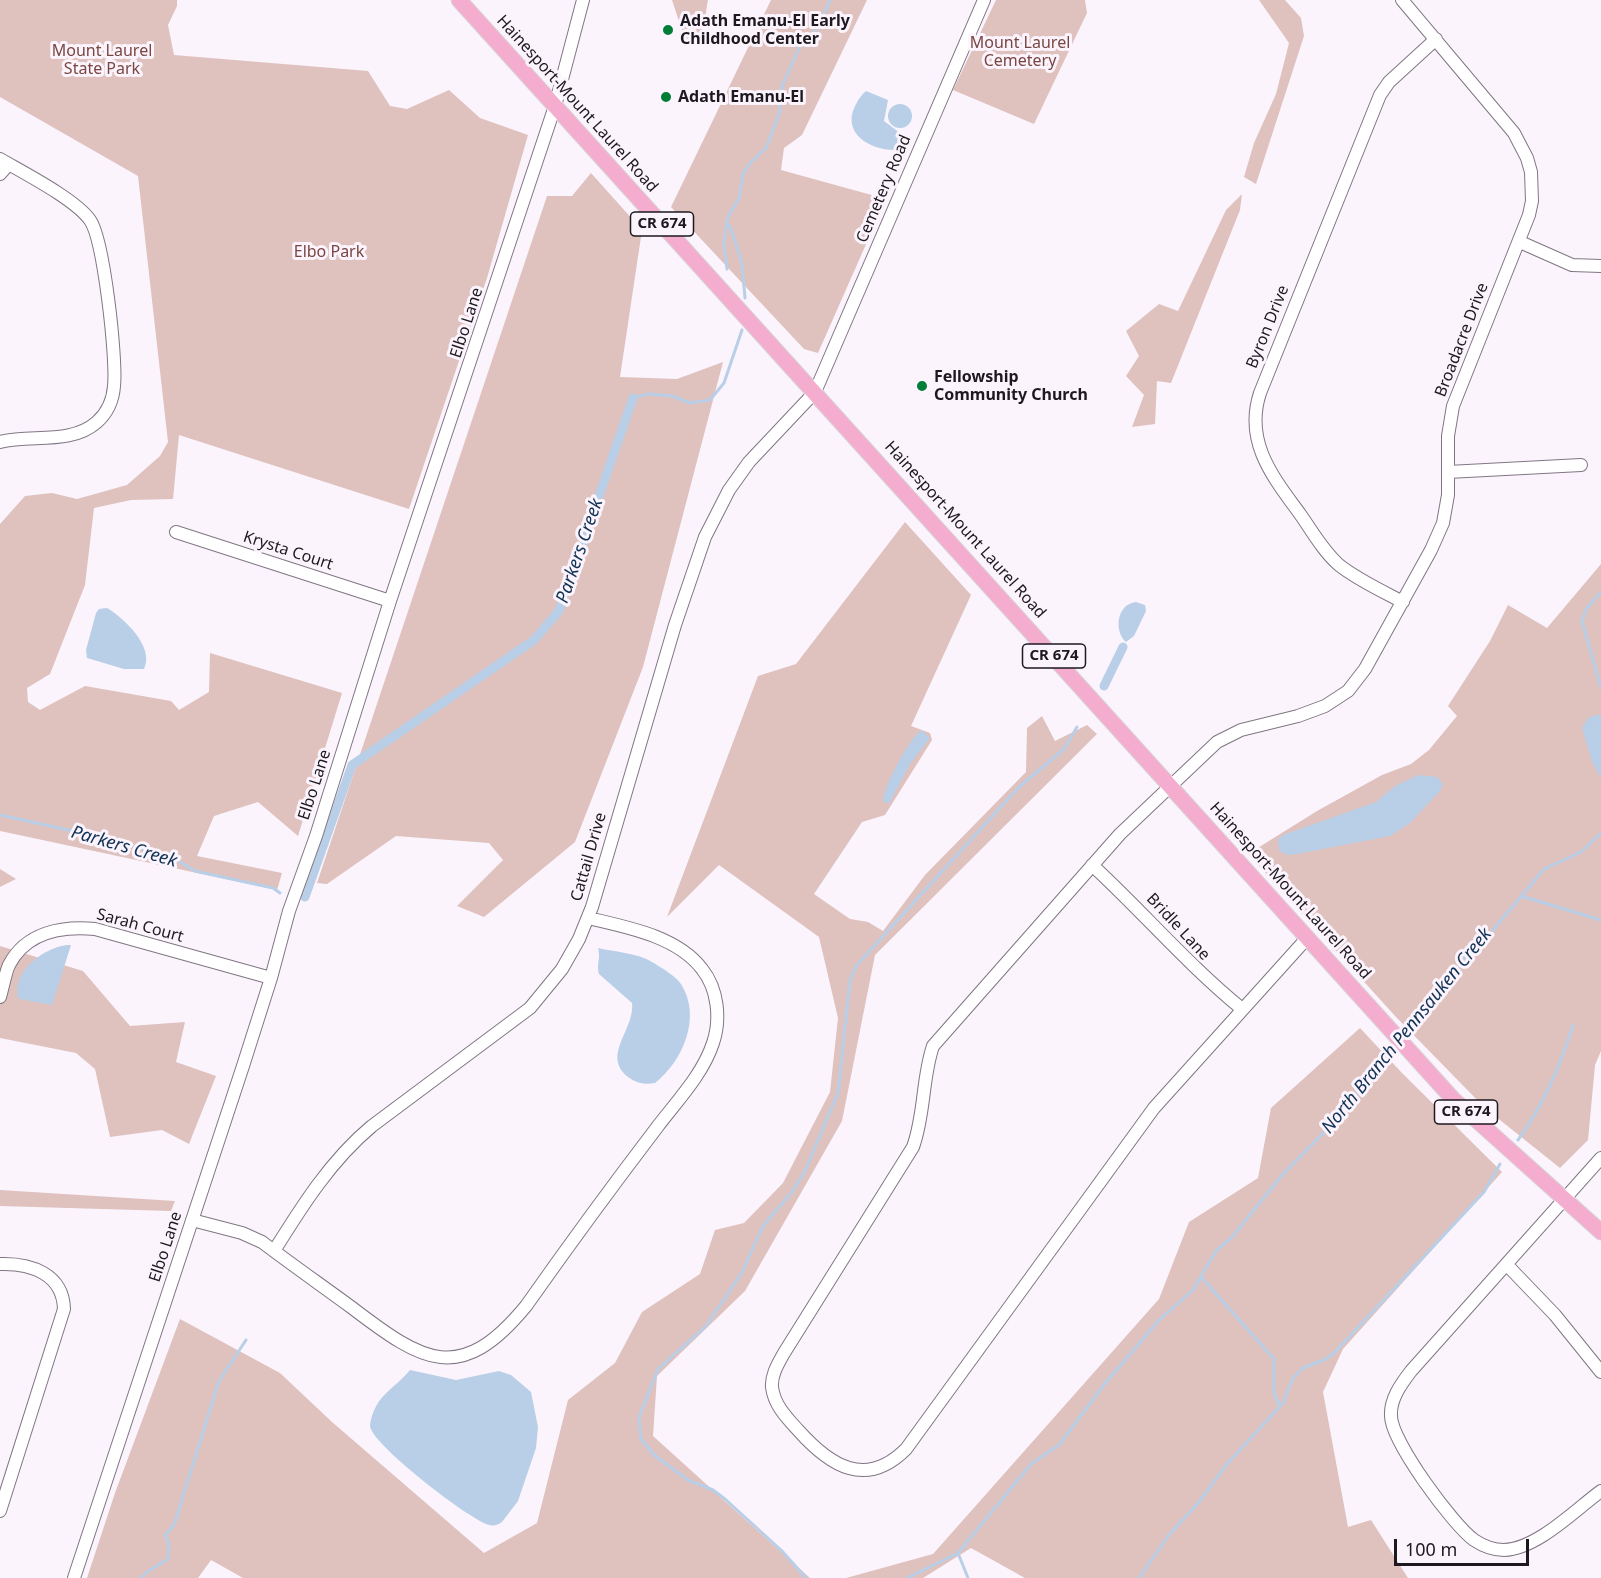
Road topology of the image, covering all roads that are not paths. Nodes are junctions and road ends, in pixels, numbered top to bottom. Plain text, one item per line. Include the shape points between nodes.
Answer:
1 (459, 0) edge
2 (583, 0) edge
3 (984, 0) edge
4 (1402, 0) edge
5 (1436, 39) junction
6 (555, 106) junction
7 (3, 166) edge
8 (1520, 242) junction
9 (1601, 266) edge
10 (815, 392) junction
11 (0, 442) edge
12 (1581, 465) dead end
13 (1448, 472) junction
14 (176, 532) dead end
15 (390, 601) junction
16 (1403, 602) junction
17 (1171, 785) junction
18 (1092, 865) junction
19 (588, 918) junction
20 (1308, 937) junction
21 (271, 978) junction
22 (0, 997) edge
23 (1242, 1009) junction
24 (1601, 1158) edge
25 (1565, 1200) junction
26 (192, 1220) junction
27 (1601, 1232) edge
28 (274, 1251) junction
29 (0, 1264) edge
30 (1507, 1265) junction
31 (1601, 1372) edge
32 (1601, 1491) edge
33 (0, 1511) edge
34 (74, 1578) edge

1 - 6 main road, Hainesport-Mount Laurel Road / CR 674
2 - 6 street, Elbo Lane
3 - 10 street, Cemetery Road
4 - 5 street, Broadacre Drive
5 - 8 street, Broadacre Drive via 1505,121 1527,158 1532,201
5 - 16 street, Byron Drive via 1380,95 1260,393 1254,417 1257,442 1267,467 1323,547 1349,571
6 - 10 main road, Hainesport-Mount Laurel Road / CR 674
6 - 15 street, Elbo Lane
7 - 11 street via 76,205 94,226 103,255 114,386 104,413 82,432
8 - 9 street via 1562,262
8 - 13 street, Broadacre Drive via 1453,406
10 - 17 main road, Hainesport-Mount Laurel Road / CR 674
10 - 19 street, Cattail Drive via 749,462 729,490 705,537 677,616
12 - 13 street
13 - 16 street, Broadacre Drive via 1443,523
14 - 15 street, Krysta Court
15 - 21 street, Elbo Lane via 289,911
16 - 17 street, Broadacre Drive via 1348,691 1312,712 1228,736
17 - 18 street, Broadacre Drive
17 - 20 main road, Hainesport-Mount Laurel Road / CR 674
18 - 23 street, Bridle Lane via 1144,913 1195,970
18 - 23 street, Broadacre Drive via 933,1046 913,1147 774,1375 772,1385 778,1405 810,1443 830,1460 853,1470 876,1469 901,1453 1154,1108
19 - 28 street, Cattail Drive via 562,969 541,996 517,1019 348,1147
19 - 28 street via 664,941 694,960 713,990 717,1015 714,1041 694,1077 508,1327 489,1344 466,1354 441,1357 415,1351
20 - 23 street, Broadacre Drive
20 - 25 main road, Hainesport-Mount Laurel Road / CR 674 via 1480,1126
21 - 22 street, Sarah Court via 95,929 75,927 37,936 21,950 9,965
21 - 26 street, Elbo Lane
24 - 25 street
25 - 27 main road, Hainesport-Mount Laurel Road / CR 674
25 - 30 street
26 - 28 street via 243,1233
26 - 34 street, Elbo Lane
29 - 33 street via 28,1266 47,1274 60,1290 64,1309
30 - 31 street via 1563,1324
30 - 32 street via 1403,1382 1392,1405 1395,1433 1419,1473 1458,1524 1474,1540 1493,1549 1525,1545

